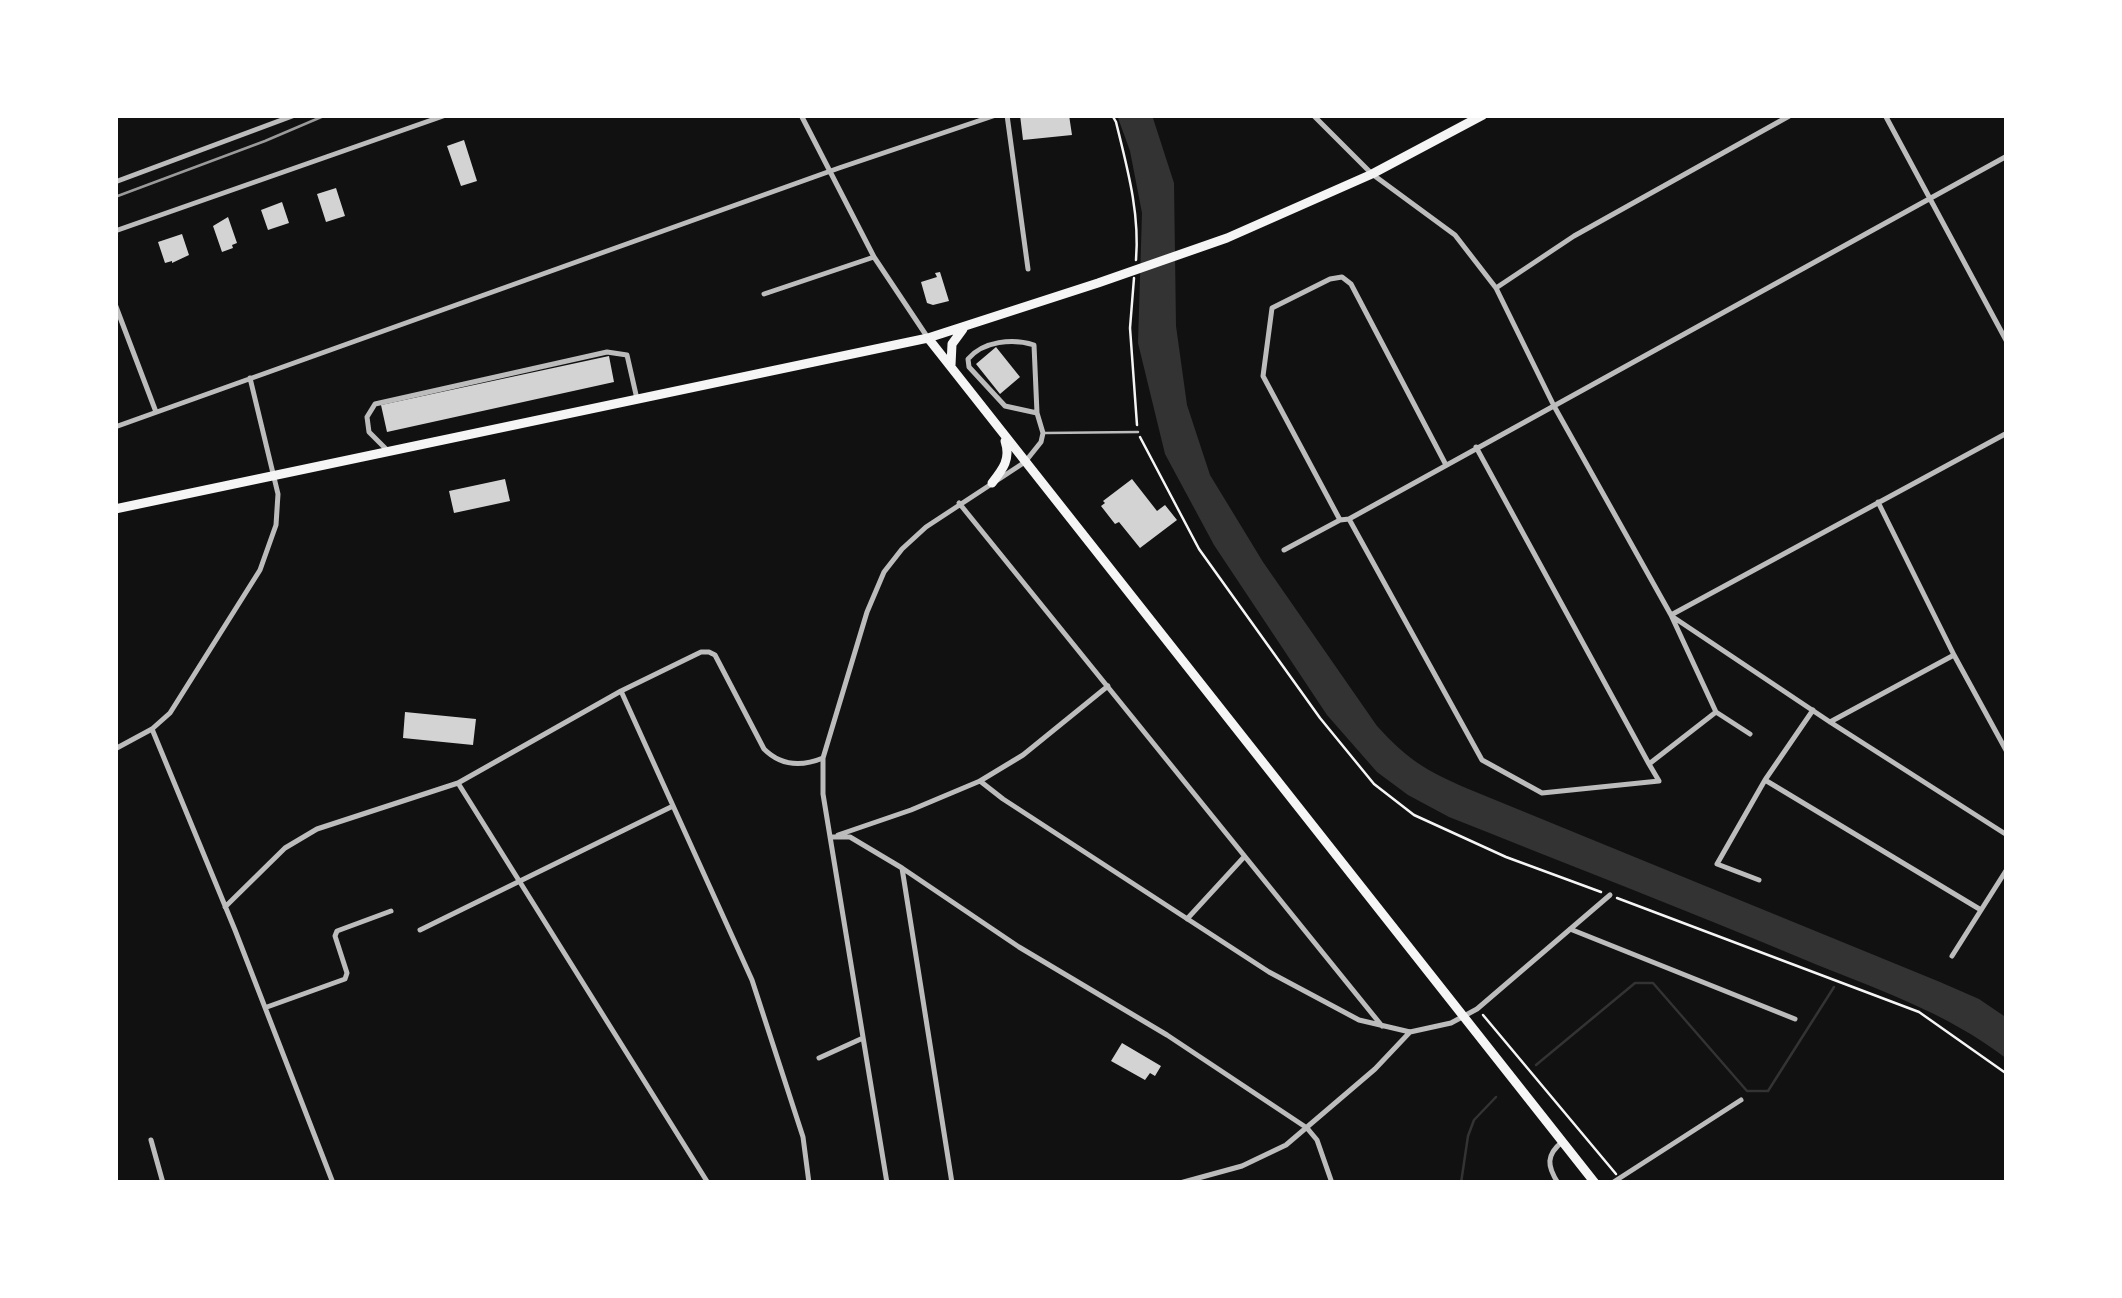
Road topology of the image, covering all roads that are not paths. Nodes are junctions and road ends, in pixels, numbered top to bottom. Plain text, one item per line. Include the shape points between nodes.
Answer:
1 (295, 115) edge
2 (446, 115) edge
3 (801, 115) edge
4 (996, 115) edge
5 (1007, 115) edge
6 (1312, 115) edge
7 (1483, 115) edge
8 (1791, 115) edge
9 (1885, 115) edge
10 (2007, 156) edge
11 (829, 172) junction
12 (1372, 174) junction
13 (115, 182) edge
14 (1930, 198) junction
15 (115, 231) edge
16 (874, 257) junction
17 (1028, 269) dead end
18 (1496, 288) junction
19 (764, 294) dead end
20 (115, 304) edge
21 (968, 326) junction
22 (928, 338) junction
23 (2007, 342) edge
24 (953, 372) junction
25 (250, 378) junction
26 (637, 400) junction
27 (1554, 406) junction
28 (156, 412) junction
29 (1037, 413) junction
30 (115, 427) edge
31 (1138, 432) road end
32 (2007, 432) edge
33 (1043, 433) junction
34 (1002, 434) junction
35 (1476, 447) junction
36 (389, 452) junction
37 (1025, 462) junction
38 (1446, 466) junction
39 (274, 476) junction
40 (992, 483) junction
41 (1878, 502) junction
42 (960, 503) junction
43 (115, 509) edge
44 (1349, 519) junction
45 (1340, 520) junction
46 (1284, 550) dead end
47 (1671, 615) junction
48 (1678, 630) junction
49 (1696, 632) junction
50 (1954, 654) junction
51 (1108, 686) junction
52 (621, 691) junction
53 (1813, 710) junction
54 (1716, 712) junction
55 (1830, 722) junction
56 (152, 729) junction
57 (1750, 734) dead end
58 (115, 749) edge
59 (2007, 752) edge
60 (823, 758) junction
61 (1649, 764) junction
62 (1765, 780) junction
63 (980, 782) junction
64 (458, 783) junction
65 (673, 806) junction
66 (2007, 836) edge
67 (830, 837) junction
68 (1244, 857) junction
69 (902, 868) junction
70 (2007, 869) edge
71 (1760, 880) dead end
72 (518, 881) junction
73 (1610, 895) road end
74 (225, 907) junction
75 (1981, 910) junction
76 (391, 911) dead end
77 (1187, 919) junction
78 (1570, 929) junction
79 (420, 930) dead end
80 (1952, 956) dead end
81 (266, 1008) junction
82 (1464, 1016) junction
83 (1795, 1019) dead end
84 (1382, 1026) junction
85 (1410, 1032) junction
86 (863, 1038) junction
87 (819, 1058) dead end
88 (1740, 1100) dead end
89 (1307, 1128) junction
90 (150, 1140) dead end
91 (1562, 1142) junction
92 (163, 1183) edge
93 (333, 1183) edge
94 (708, 1183) edge
95 (809, 1183) edge
96 (887, 1183) edge
97 (952, 1183) edge
98 (1182, 1183) edge
99 (1332, 1183) edge
100 (1558, 1183) edge
101 (1595, 1183) edge
102 (1612, 1183) edge

1 - 13 street
2 - 15 street
3 - 11 street
4 - 11 street
5 - 17 street
6 - 12 street
7 - 12 main road
8 - 18 street via 1574,236
9 - 14 street
10 - 14 street
11 - 16 street
11 - 25 street
12 - 18 street via 1455,235
12 - 21 main road via 1228,238
14 - 23 street
14 - 27 street
16 - 19 street
16 - 22 street
18 - 27 street
20 - 28 street
21 - 22 main road
21 - 24 main road via 952,344
22 - 24 main road
22 - 26 main road
24 - 34 main road
25 - 28 street
25 - 39 street
26 - 36 main road
26 - 36 street via 627,355 607,352 375,404 367,417 369,432
27 - 35 street
27 - 47 street
28 - 30 street
29 - 29 street via 1005,406 969,367 974,352 1009,340 1034,345
29 - 33 street
31 - 33 lane
32 - 41 street
33 - 37 street
34 - 37 main road
34 - 40 main road via 1005,466
35 - 38 street
35 - 61 street
36 - 39 main road
37 - 40 street
37 - 82 main road
38 - 44 street
38 - 45 street via 1350,284 1330,279 1272,308 1264,376
39 - 43 main road
39 - 56 street via 276,525 260,570 170,713
40 - 42 street
41 - 47 street
41 - 50 street
42 - 51 street
42 - 60 street via 926,527 884,572
44 - 45 street
44 - 61 street via 1482,760 1542,793 1658,782
45 - 46 street
47 - 48 street
47 - 49 street
48 - 49 street
48 - 54 street
49 - 53 street
50 - 55 street
50 - 59 street
51 - 63 street
51 - 68 street
52 - 60 street via 709,652 774,759 808,764
52 - 64 street
52 - 65 street
53 - 55 street
53 - 62 street
54 - 57 street
54 - 61 street
55 - 66 street
56 - 58 street
56 - 74 street
60 - 67 street
62 - 71 street via 1717,864
62 - 75 street
63 - 67 street
63 - 77 street
64 - 72 street
64 - 74 street via 317,828 284,848
65 - 72 street
65 - 95 street via 752,980 803,1137
67 - 69 street via 850,837
67 - 86 street
68 - 77 street
68 - 84 street
69 - 89 street
69 - 97 street
70 - 75 street
72 - 79 street
72 - 94 street
73 - 78 street
74 - 81 street
75 - 80 street
76 - 81 street via 337,931 345,979
77 - 84 street via 1269,972
78 - 82 street
78 - 83 street
81 - 93 street
82 - 85 street
82 - 91 main road
84 - 85 street
85 - 89 street
86 - 87 street
86 - 96 street
88 - 102 street
89 - 98 street via 1242,1166
89 - 99 street
90 - 92 street
91 - 100 street via 1548,1164
91 - 101 main road

